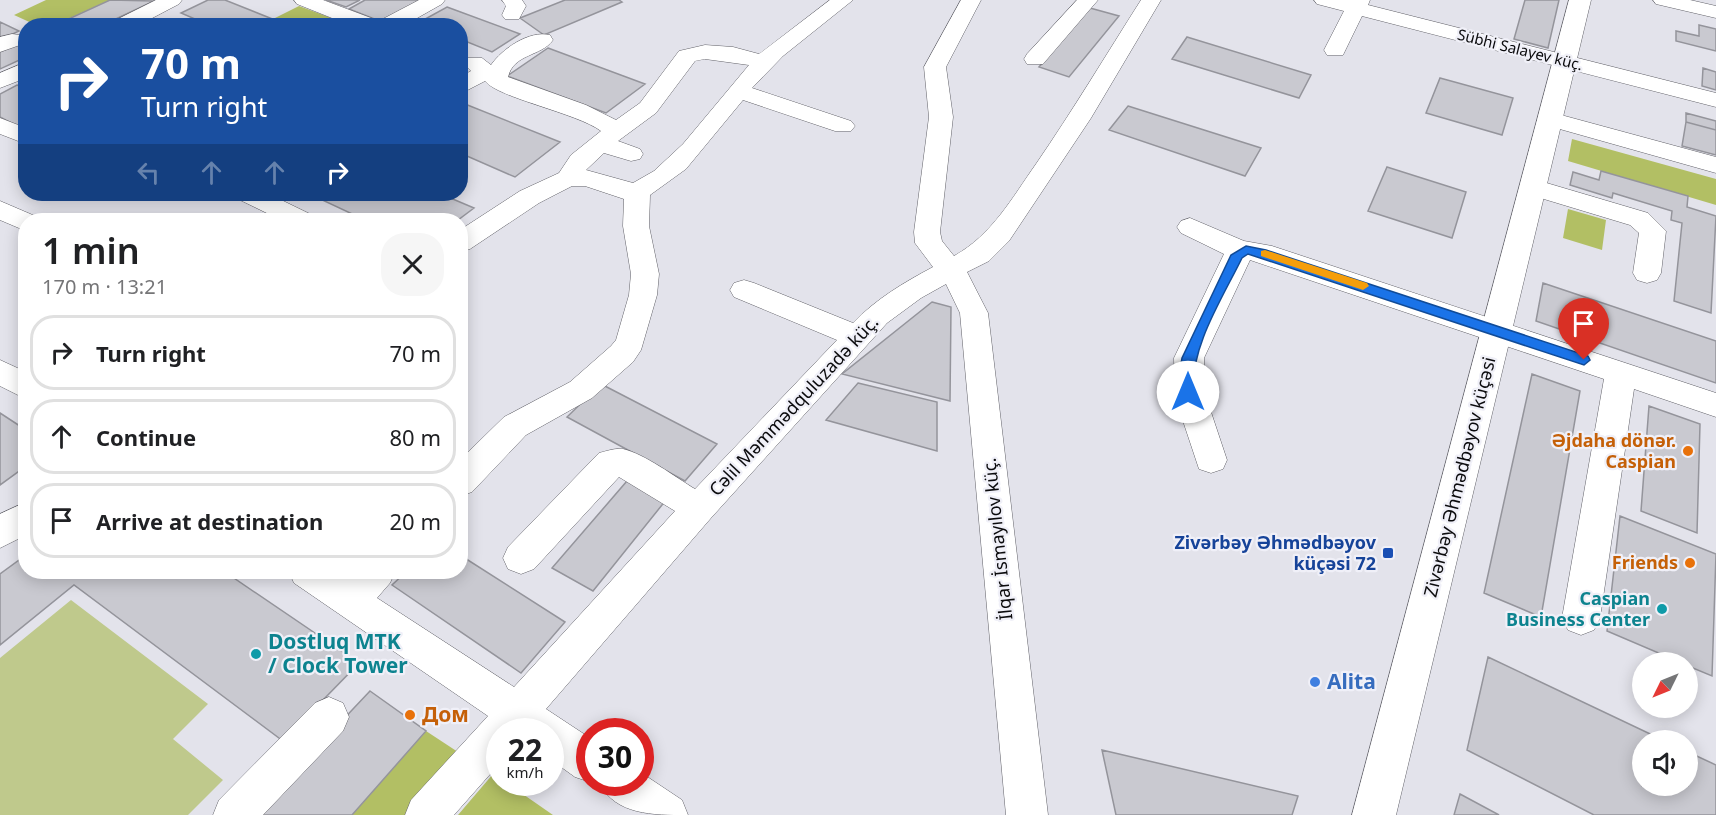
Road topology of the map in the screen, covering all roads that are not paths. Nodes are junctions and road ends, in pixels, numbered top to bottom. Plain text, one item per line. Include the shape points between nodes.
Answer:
1 (172, 0) edge
2 (304, 0) edge
3 (435, 0) edge
4 (843, 0) edge
5 (971, 0) edge
6 (1088, 0) edge
7 (1324, 0) edge
8 (1580, 0) edge
9 (1663, 0) edge
10 (1141, 3) edge
11 (1358, 4) edge
12 (1716, 12) edge
13 (140, 18) edge
14 (346, 18) edge
15 (401, 18) edge
16 (542, 40) dead end
17 (1335, 50) dead end
18 (1035, 59) dead end
19 (1565, 61) junction
20 (764, 62) junction
21 (474, 63) dead end
22 (468, 82) edge
23 (737, 92) junction
24 (1716, 100) edge
25 (1550, 119) junction
26 (0, 125) edge
27 (843, 126) dead end
28 (18, 133) edge
29 (609, 137) junction
30 (631, 154) dead end
31 (1716, 165) edge
32 (568, 178) junction
33 (1533, 187) junction
34 (637, 192) junction
35 (275, 201) edge
36 (0, 209) edge
37 (291, 213) edge
38 (18, 218) edge
39 (1190, 227) dead end
40 (468, 238) edge
41 (1242, 251) junction
42 (949, 270) junction
43 (1647, 273) dead end
44 (744, 290) dead end
45 (1497, 330) junction
46 (857, 337) junction
47 (0, 371) edge
48 (1621, 372) junction
49 (18, 382) edge
50 (1716, 405) edge
51 (1211, 460) dead end
52 (468, 474) edge
53 (699, 508) junction
54 (18, 521) edge
55 (0, 533) edge
56 (521, 558) dead end
57 (318, 579) edge
58 (371, 579) edge
59 (351, 600) junction
60 (1581, 618) dead end
61 (329, 717) dead end
62 (526, 718) edge
63 (535, 718) edge
64 (486, 762) edge
65 (639, 796) edge
66 (234, 815) edge
67 (426, 815) edge
68 (667, 815) edge
69 (1027, 815) edge
70 (1374, 815) edge

1 - 13 street
2 - 14 street
3 - 15 street
4 - 20 street
5 - 42 street, İlqar İsmayılov küç. via 934,74 941,117 927,232 929,243
6 - 18 street
7 - 11 street, Sübhi Salayev küç.
8 - 19 main road, Zivərbəy Əhmədbəyov küçəsi
9 - 12 street
10 - 42 street, Cəlil Məmmədquluzadə küç. via 1079,118 1000,235 988,248
11 - 17 street
11 - 19 street, Sübhi Salayev küç.
16 - 29 street via 507,58 498,67 496,80 603,121
19 - 24 street, Sübhi Salayev küç.
19 - 25 main road, Zivərbəy Əhmədbəyov küçəsi
20 - 23 street
20 - 29 street via 734,54 705,52 687,56 648,108
21 - 22 street via 483,74
23 - 27 street
23 - 34 street via 680,160
25 - 31 street
25 - 33 main road, Zivərbəy Əhmədbəyov küçəsi
26 - 28 street
29 - 30 street
29 - 32 street via 573,166
32 - 34 street via 590,178 622,192
32 - 40 street
33 - 43 street via 1649,225 1653,231
33 - 45 main road, Zivərbəy Əhmədbəyov küçəsi
34 - 52 street via 636,226 645,274 630,342 581,390 515,426
35 - 37 street
36 - 38 street
39 - 41 street
41 - 45 street via 1262,253
41 - 51 street via 1189,358 1186,376
42 - 46 street, Cəlil Məmmədquluzadə küç. via 894,302
42 - 69 street, İlqar İsmayılov küç. via 962,285 974,312
44 - 46 street
45 - 48 street
45 - 70 main road, Zivərbəy Əhmədbəyov küçəsi
46 - 53 street, Cəlil Məmmədquluzadə küç.
47 - 49 street
48 - 50 street
48 - 60 street
53 - 56 street via 621,462 611,463
53 - 63 street, Cəlil Məmmədquluzadə küç.
54 - 55 street
57 - 59 street
58 - 59 street
59 - 62 street
61 - 66 street
64 - 67 street, Cəlil Məmmədquluzadə küç.
65 - 68 street

